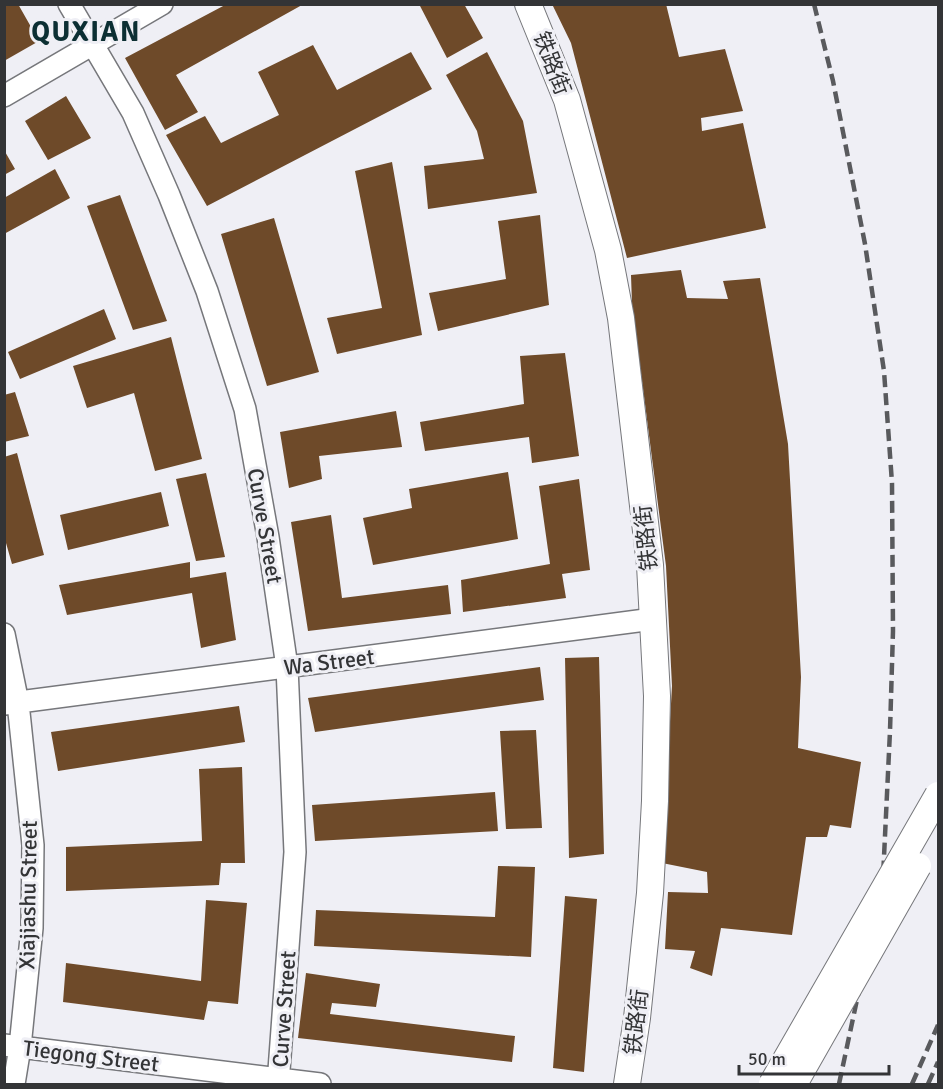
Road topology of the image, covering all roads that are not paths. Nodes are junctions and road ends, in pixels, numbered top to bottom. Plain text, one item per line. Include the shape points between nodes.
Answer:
1 (69, 4) edge
2 (162, 4) edge
3 (528, 4) edge
4 (93, 44) junction
5 (4, 96) edge
6 (653, 619) junction
7 (4, 634) edge
8 (287, 667) junction
9 (11, 704) edge
10 (939, 795) edge
11 (939, 830) edge
12 (12, 1046) edge
13 (279, 1082) edge
14 (14, 1084) edge
15 (320, 1084) edge
16 (627, 1084) edge
17 (772, 1084) edge
18 (794, 1084) edge

1 - 4 street, Curve Street
2 - 4 street
3 - 6 main road, 铁路街 via 567,100 608,250 635,432
4 - 5 street
4 - 8 street, Curve Street via 133,113 169,195 207,291 245,409
6 - 8 street, Wa Street
6 - 16 main road, 铁路街 via 657,696 653,847
7 - 9 street, Xiajiashu Street
8 - 9 street, Wa Street
8 - 13 street, Curve Street via 295,852
9 - 12 street, Xiajiashu Street via 33,844 32,928
10 - 17 main road, bridge
11 - 18 main road, bridge
12 - 13 street, Tiegong Street
12 - 14 street, Xiajiashu Street
13 - 15 street, Tiegong Street

